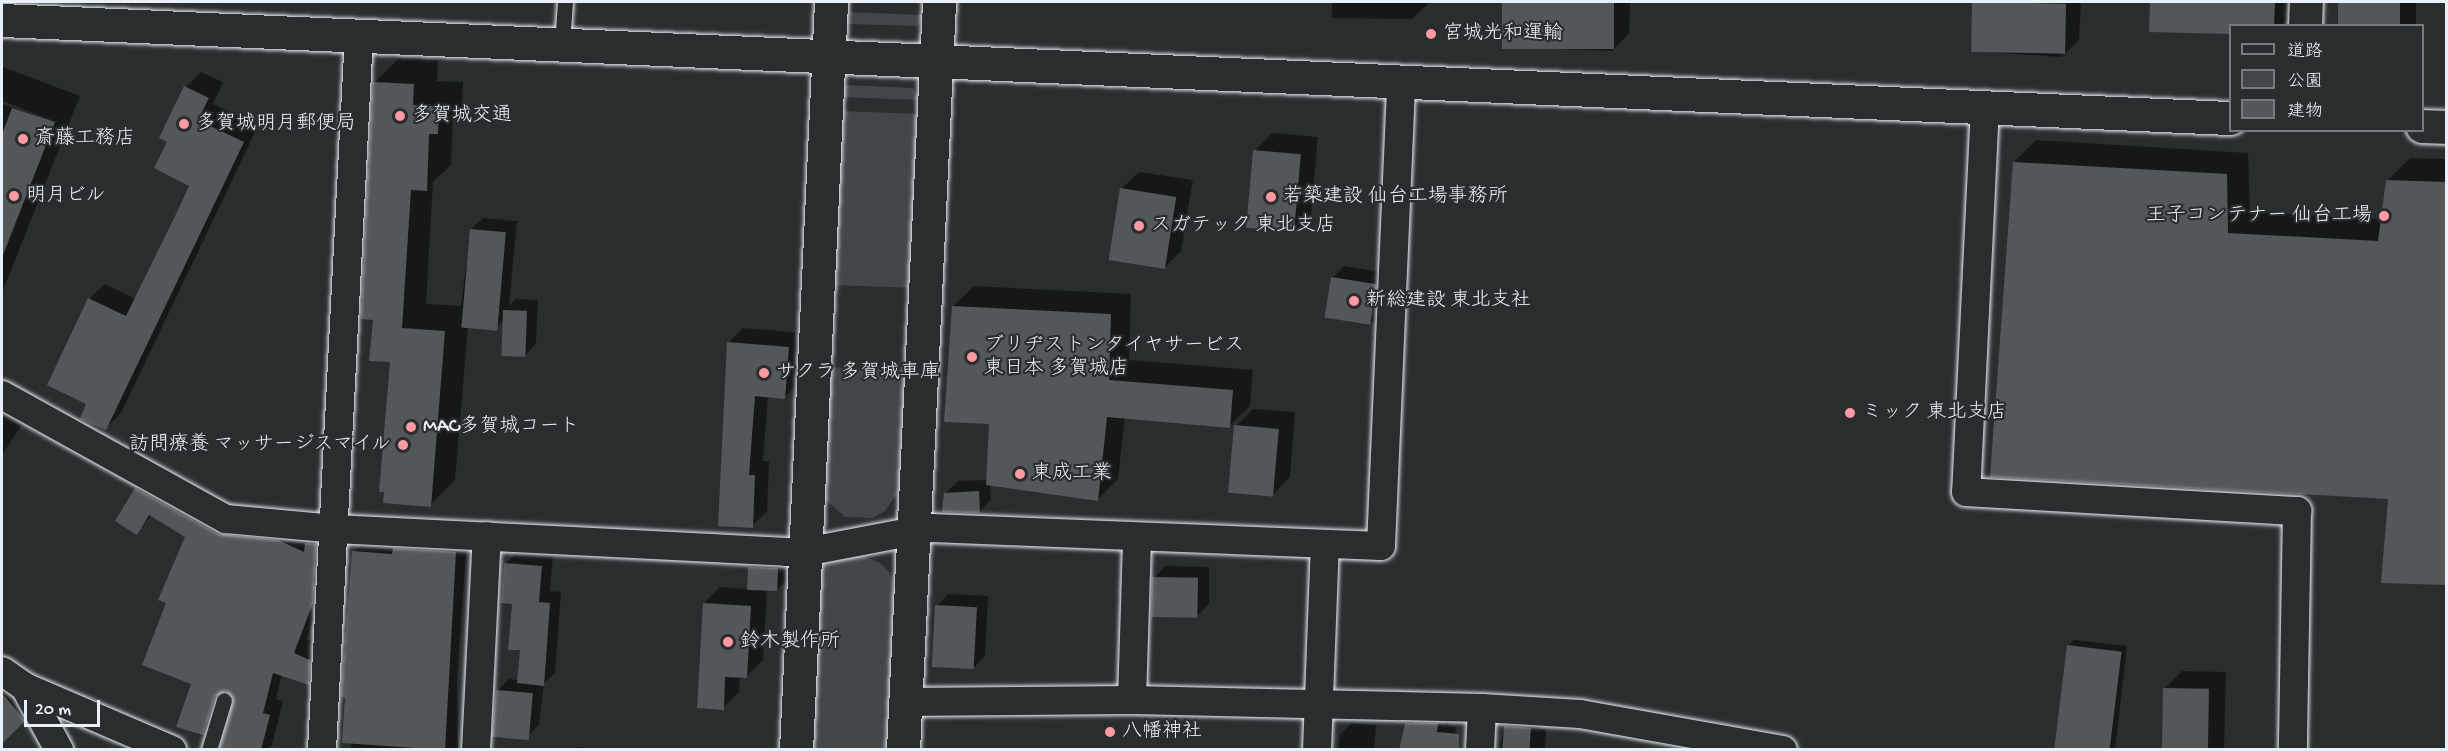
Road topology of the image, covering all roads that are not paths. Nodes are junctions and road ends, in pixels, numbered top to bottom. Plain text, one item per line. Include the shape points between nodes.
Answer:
1 (565, 2) edge
2 (831, 2) edge
3 (939, 2) edge
4 (2306, 2) edge
5 (18, 14) edge
6 (2305, 24) edge
7 (359, 35) junction
8 (562, 44) junction
9 (829, 55) junction
10 (936, 60) junction
11 (1401, 81) junction
12 (1985, 107) junction
13 (2229, 118) edge
14 (2424, 126) edge
15 (2446, 127) edge
16 (2, 395) edge
17 (335, 528) junction
18 (910, 529) junction
19 (487, 536) junction
20 (1137, 537) junction
21 (1325, 544) junction
22 (805, 552) junction
23 (13, 679) edge
24 (224, 700) dead end
25 (1132, 700) junction
26 (905, 702) junction
27 (1319, 703) junction
28 (1482, 708) junction
29 (1649, 738) edge
30 (59, 750) edge
31 (172, 750) edge
32 (209, 750) edge
33 (322, 750) edge
34 (476, 750) edge
35 (796, 750) edge
36 (903, 750) edge
37 (1317, 750) edge
38 (1480, 750) edge
39 (1783, 750) edge
40 (2293, 750) edge

1 - 8 lane
2 - 9 street
3 - 10 street
4 - 6 street
5 - 7 street
7 - 8 street
7 - 17 street
8 - 9 street
9 - 10 street
9 - 22 street
10 - 11 street
10 - 18 street
11 - 12 street
11 - 21 street via 1381,546
12 - 13 street
12 - 40 street via 1966,492 2297,511
14 - 15 street
16 - 17 street via 226,519
17 - 19 street
17 - 33 street
18 - 20 street
18 - 22 street
18 - 26 street
19 - 22 street
19 - 34 street
20 - 21 street
20 - 25 street
21 - 27 street
22 - 35 street
23 - 30 street
23 - 31 street
24 - 32 lane
25 - 26 street
25 - 27 street
26 - 36 street
27 - 28 street
27 - 37 street
28 - 29 street via 1580,714
28 - 38 street
29 - 39 street

